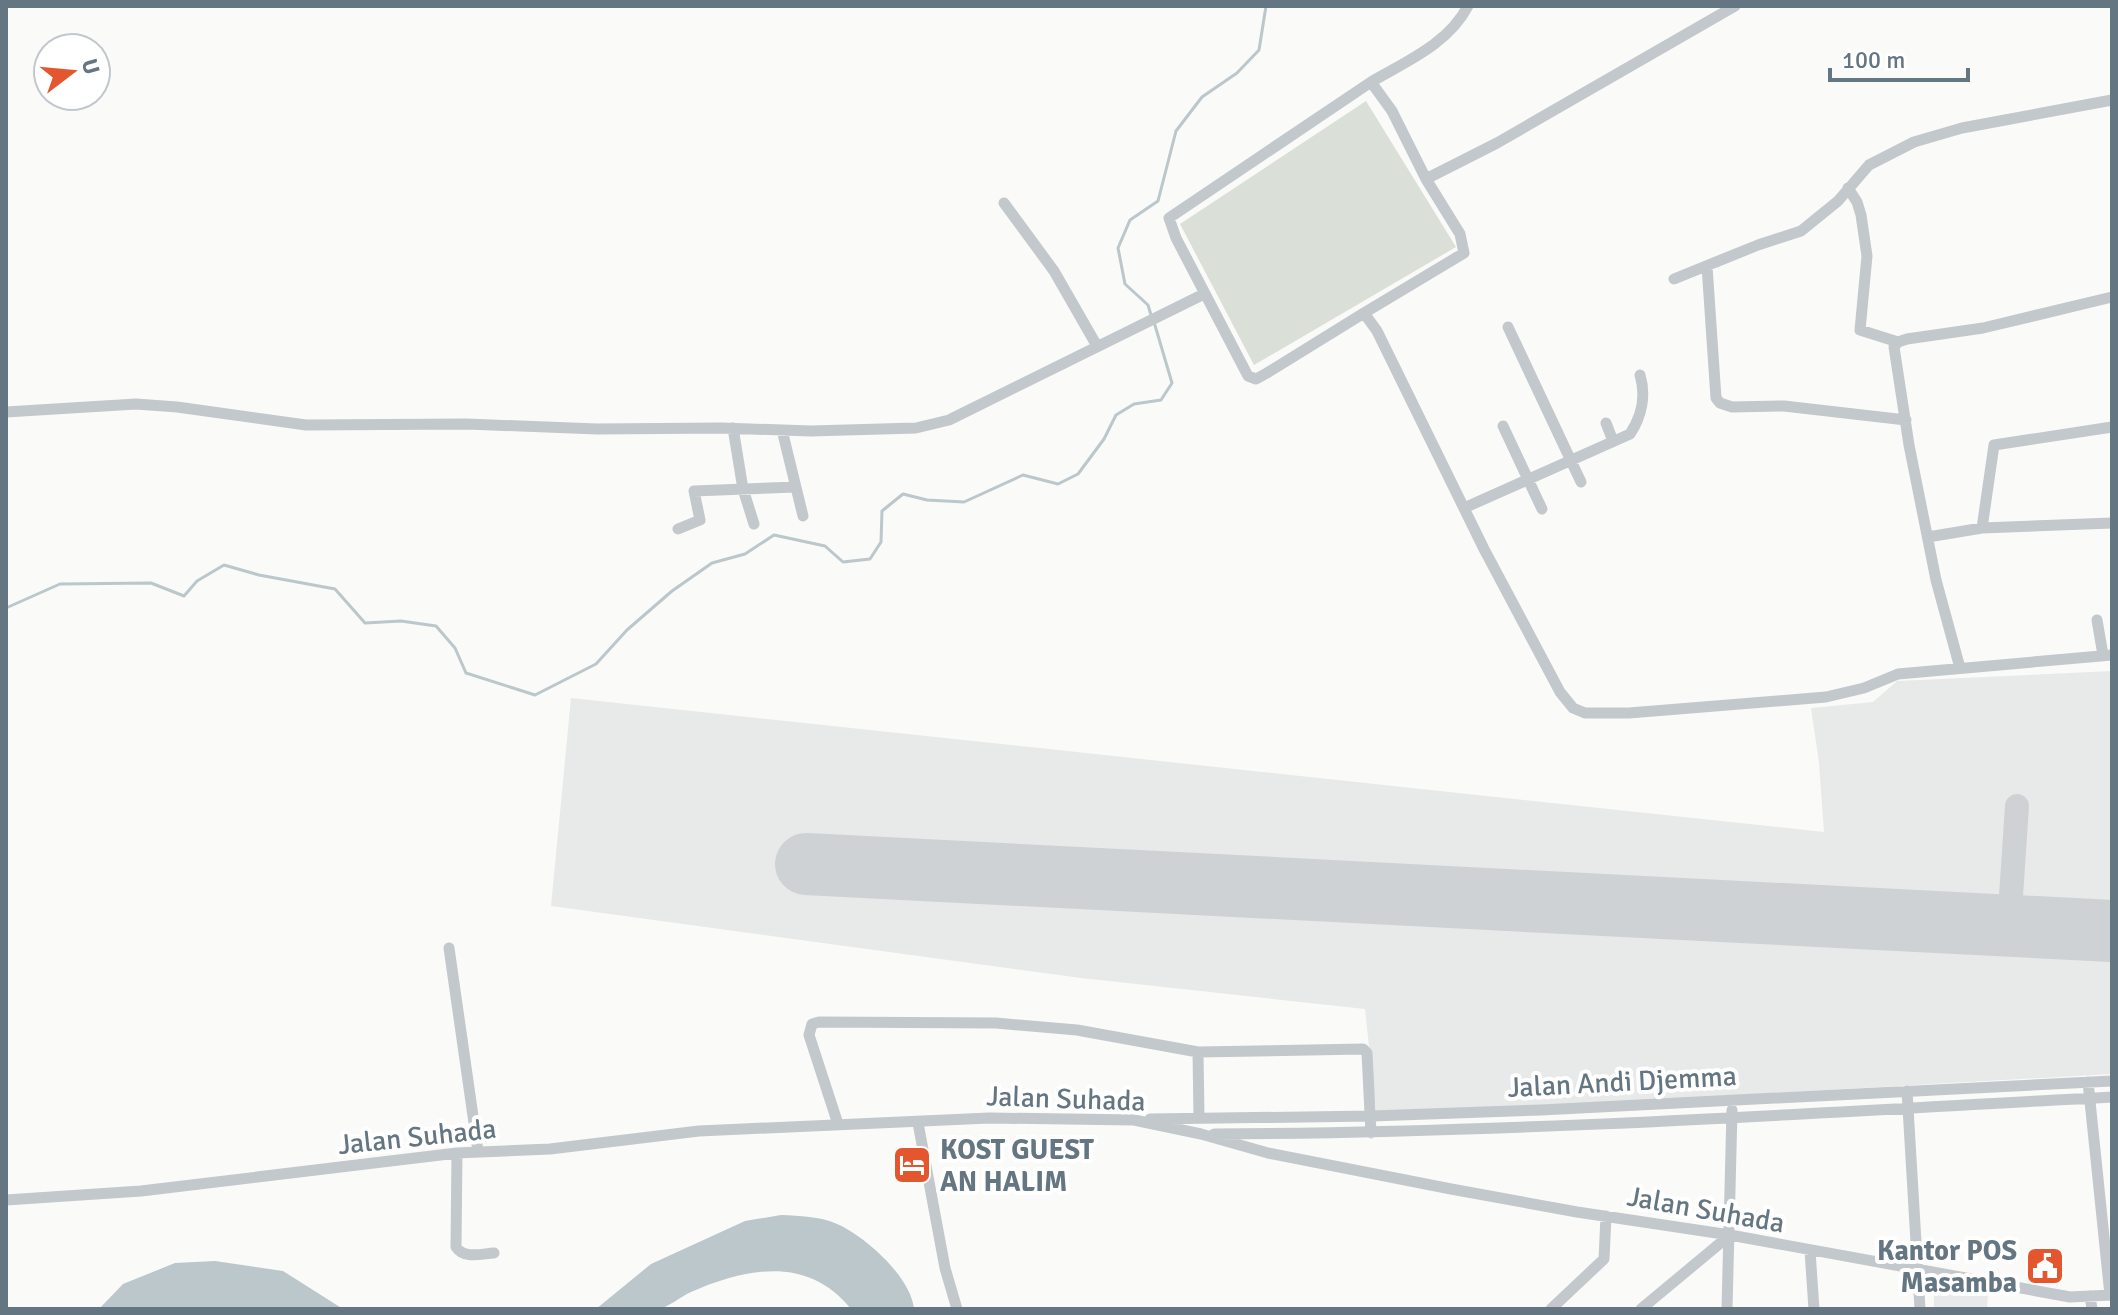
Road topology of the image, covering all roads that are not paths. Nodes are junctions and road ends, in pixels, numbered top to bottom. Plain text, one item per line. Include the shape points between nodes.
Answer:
1 (1468, 6) edge
2 (1735, 6) edge
3 (1371, 82) junction
4 (2112, 100) edge
5 (1426, 179) junction
6 (1848, 188) junction
7 (1004, 203) dead end
8 (1707, 266) junction
9 (1674, 279) dead end
10 (1204, 294) junction
11 (2112, 297) edge
12 (1364, 313) junction
13 (1508, 327) dead end
14 (1898, 342) junction
15 (1097, 346) junction
16 (1640, 375) dead end
17 (6, 412) edge
18 (1906, 420) junction
19 (1606, 423) dead end
20 (1503, 426) dead end
21 (2112, 427) edge
22 (733, 428) junction
23 (782, 430) junction
24 (1613, 441) junction
25 (1570, 461) junction
26 (1527, 480) junction
27 (1581, 482) dead end
28 (796, 487) junction
29 (743, 489) junction
30 (1464, 508) junction
31 (1542, 509) dead end
32 (803, 516) dead end
33 (2112, 523) edge
34 (754, 524) dead end
35 (1982, 528) junction
36 (678, 529) dead end
37 (1928, 537) junction
38 (2097, 620) dead end
39 (2107, 655) edge
40 (1960, 668) junction
41 (449, 948) dead end
42 (1198, 1052) junction
43 (2112, 1081) edge
44 (2088, 1082) junction
45 (1907, 1091) junction
46 (2112, 1097) edge
47 (2091, 1098) junction
48 (1732, 1100) junction
49 (1907, 1108) junction
50 (1503, 1111) junction
51 (1372, 1116) junction
52 (1733, 1116) junction
53 (1199, 1117) junction
54 (1134, 1120) junction
55 (918, 1123) junction
56 (838, 1124) junction
57 (1504, 1126) junction
58 (1371, 1133) junction
59 (1201, 1134) junction
60 (478, 1151) junction
61 (457, 1153) junction
62 (2106, 1197) edge
63 (6, 1200) edge
64 (1606, 1216) junction
65 (1730, 1235) junction
66 (1810, 1251) junction
67 (494, 1253) dead end
68 (1916, 1268) junction
69 (2111, 1295) edge
70 (2090, 1296) junction
71 (957, 1309) edge
72 (1551, 1309) edge
73 (1641, 1309) edge
74 (1727, 1309) edge
75 (1814, 1309) edge
76 (1920, 1309) edge
77 (2092, 1309) edge

1 - 3 street via 1446,37
2 - 5 street
3 - 5 street
3 - 10 street via 1169,218
4 - 6 street via 1914,142 1869,165
5 - 12 street via 1460,234 1464,253
6 - 8 street via 1801,231
6 - 14 street via 1861,215 1867,256 1860,330
7 - 15 street via 1054,271
8 - 9 street
8 - 18 street via 1720,403
10 - 12 street via 1248,376 1256,379
10 - 15 street
11 - 14 street
12 - 30 street
13 - 25 street
14 - 18 street via 1895,357
15 - 23 street via 949,420 916,428
16 - 24 street via 1644,391 1634,428
17 - 22 street via 136,404 306,425
18 - 37 street
19 - 24 street
20 - 26 street
21 - 35 street via 1994,445
22 - 23 street
22 - 29 street
23 - 28 street
24 - 25 street
25 - 26 street
25 - 27 street
26 - 30 street
26 - 31 street
28 - 29 street
28 - 32 street
29 - 34 street
29 - 36 street via 694,491 700,520
30 - 40 street via 1560,692 1585,713 1826,697 1898,674
33 - 35 street
35 - 37 street
37 - 40 street
38 - 39 street
39 - 40 street
41 - 60 street
42 - 51 street via 1363,1049
42 - 53 street
42 - 56 street via 1077,1030 996,1023 819,1022 812,1024 809,1035
43 - 44 street, Jalan Andi Djemma
44 - 45 street, Jalan Andi Djemma
44 - 47 street
45 - 48 street, Jalan Andi Djemma
45 - 49 street
46 - 47 street, Jalan Andi Djemma
47 - 49 street, Jalan Andi Djemma
47 - 62 street
48 - 50 street, Jalan Andi Djemma
48 - 52 street
49 - 52 street, Jalan Andi Djemma
49 - 68 street
50 - 51 street, Jalan Andi Djemma
50 - 57 street
51 - 53 street, Jalan Andi Djemma
51 - 58 street
52 - 57 street, Jalan Andi Djemma
52 - 65 street
53 - 54 street, Jalan Andi Djemma
54 - 55 street, Jalan Suhada via 989,1118
54 - 59 street, Jalan Suhada
55 - 56 street, Jalan Suhada
55 - 71 street
56 - 60 street, Jalan Suhada
57 - 58 street, Jalan Andi Djemma
58 - 59 street, Jalan Andi Djemma
59 - 64 street, Jalan Suhada via 1308,1162
60 - 61 street, Jalan Suhada
61 - 63 street, Jalan Suhada via 141,1191
61 - 67 street via 456,1247 466,1255
62 - 69 street
64 - 65 street, Jalan Suhada
64 - 72 street via 1604,1259
65 - 66 street, Jalan Suhada
65 - 73 street
65 - 74 street
66 - 68 street, Jalan Suhada
66 - 75 street
68 - 70 street, Jalan Suhada via 2020,1289
68 - 76 street
69 - 70 street, Jalan Suhada
70 - 77 street

